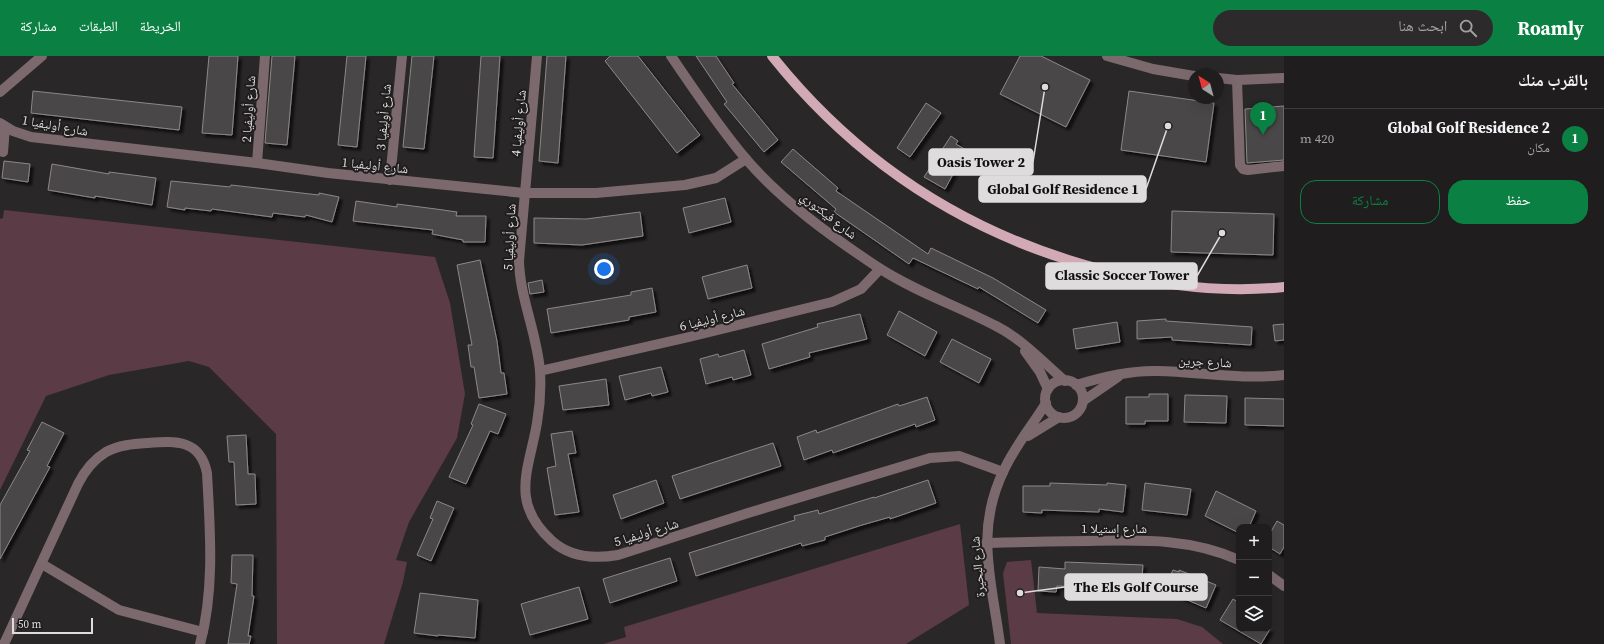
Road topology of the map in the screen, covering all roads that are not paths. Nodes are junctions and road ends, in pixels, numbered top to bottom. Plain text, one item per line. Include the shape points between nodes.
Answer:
1 (42, 56) edge
2 (265, 56) edge
3 (402, 56) edge
4 (537, 56) edge
5 (671, 56) edge
6 (772, 56) edge
7 (1107, 56) edge
8 (1188, 75) edge
9 (1284, 78) edge
10 (1224, 79) edge
11 (1237, 80) junction
12 (0, 92) edge
13 (2, 125) edge
14 (3, 152) dead end
15 (746, 159) junction
16 (257, 163) junction
17 (1284, 166) edge
18 (390, 180) junction
19 (524, 193) junction
20 (880, 269) junction
21 (1284, 287) edge
22 (1016, 340) junction
23 (540, 371) junction
24 (1125, 374) junction
25 (1284, 375) edge
26 (1065, 381) junction
27 (1076, 385) junction
28 (1048, 389) junction
29 (1083, 401) junction
30 (1046, 403) junction
31 (1058, 417) junction
32 (1017, 445) junction
33 (1003, 472) junction
34 (986, 543) junction
35 (1236, 559) edge
36 (42, 564) junction
37 (1272, 577) edge
38 (1284, 586) edge
39 (203, 632) junction
40 (4, 644) edge
41 (200, 644) edge
42 (1000, 644) edge

1 - 12 street
2 - 16 street, شارع أوليفيا 2
3 - 18 street, شارع أوليفيا 3
4 - 19 street, شارع أوليفيا 4
5 - 15 street, شارع فيكتوري
6 - 21 main road via 820,110 853,142 889,170 926,196 1006,238 1048,255 1092,268 1158,282 1211,288
7 - 8 street via 1153,69
9 - 11 street
10 - 11 street
11 - 17 street via 1240,165 1248,170
13 - 14 street
13 - 16 street, شارع أوليفيا 1 via 31,137
15 - 19 street, شارع أوليفيا 1 via 716,178 685,186 596,193
15 - 20 street, شارع فيكتوري via 824,230
16 - 18 street, شارع أوليفيا 1
18 - 19 street, شارع أوليفيا 1
19 - 23 street, شارع أوليفيا 5 via 519,240 519,272
20 - 22 street, شارع فيكتوري via 996,326
20 - 23 street, شارع أوليفيا 6 via 861,289 832,302 689,338
22 - 26 street, شارع فيكتوري
22 - 28 street, شارع فيكتوري via 1040,372
23 - 33 street, شارع أوليفيا 5 via 540,406 525,477 525,493 531,514 543,533 554,544 580,555 605,557 631,552 755,510 930,458 959,456
24 - 25 street, شارع جرين via 1158,371 1252,376
24 - 27 street, شارع جرين
24 - 29 street, شارع جرين
26 - 27 street
26 - 28 street via 1058,382
27 - 29 street
28 - 30 street
29 - 31 street via 1072,416
30 - 31 street via 1048,409
30 - 32 street, شارع البحيرة
31 - 32 street, شارع البحيرة
32 - 33 street, شارع البحيرة
33 - 34 street, شارع البحيرة via 988,519
34 - 35 street, شارع إستيلا 1 via 1129,540 1173,542 1212,550
34 - 42 street, شارع البحيرة
36 - 39 street via 119,610
36 - 39 street via 83,474 98,458 117,447 128,445 174,441 190,446 202,458 207,473 209,586
36 - 40 street
37 - 38 street
39 - 41 street

